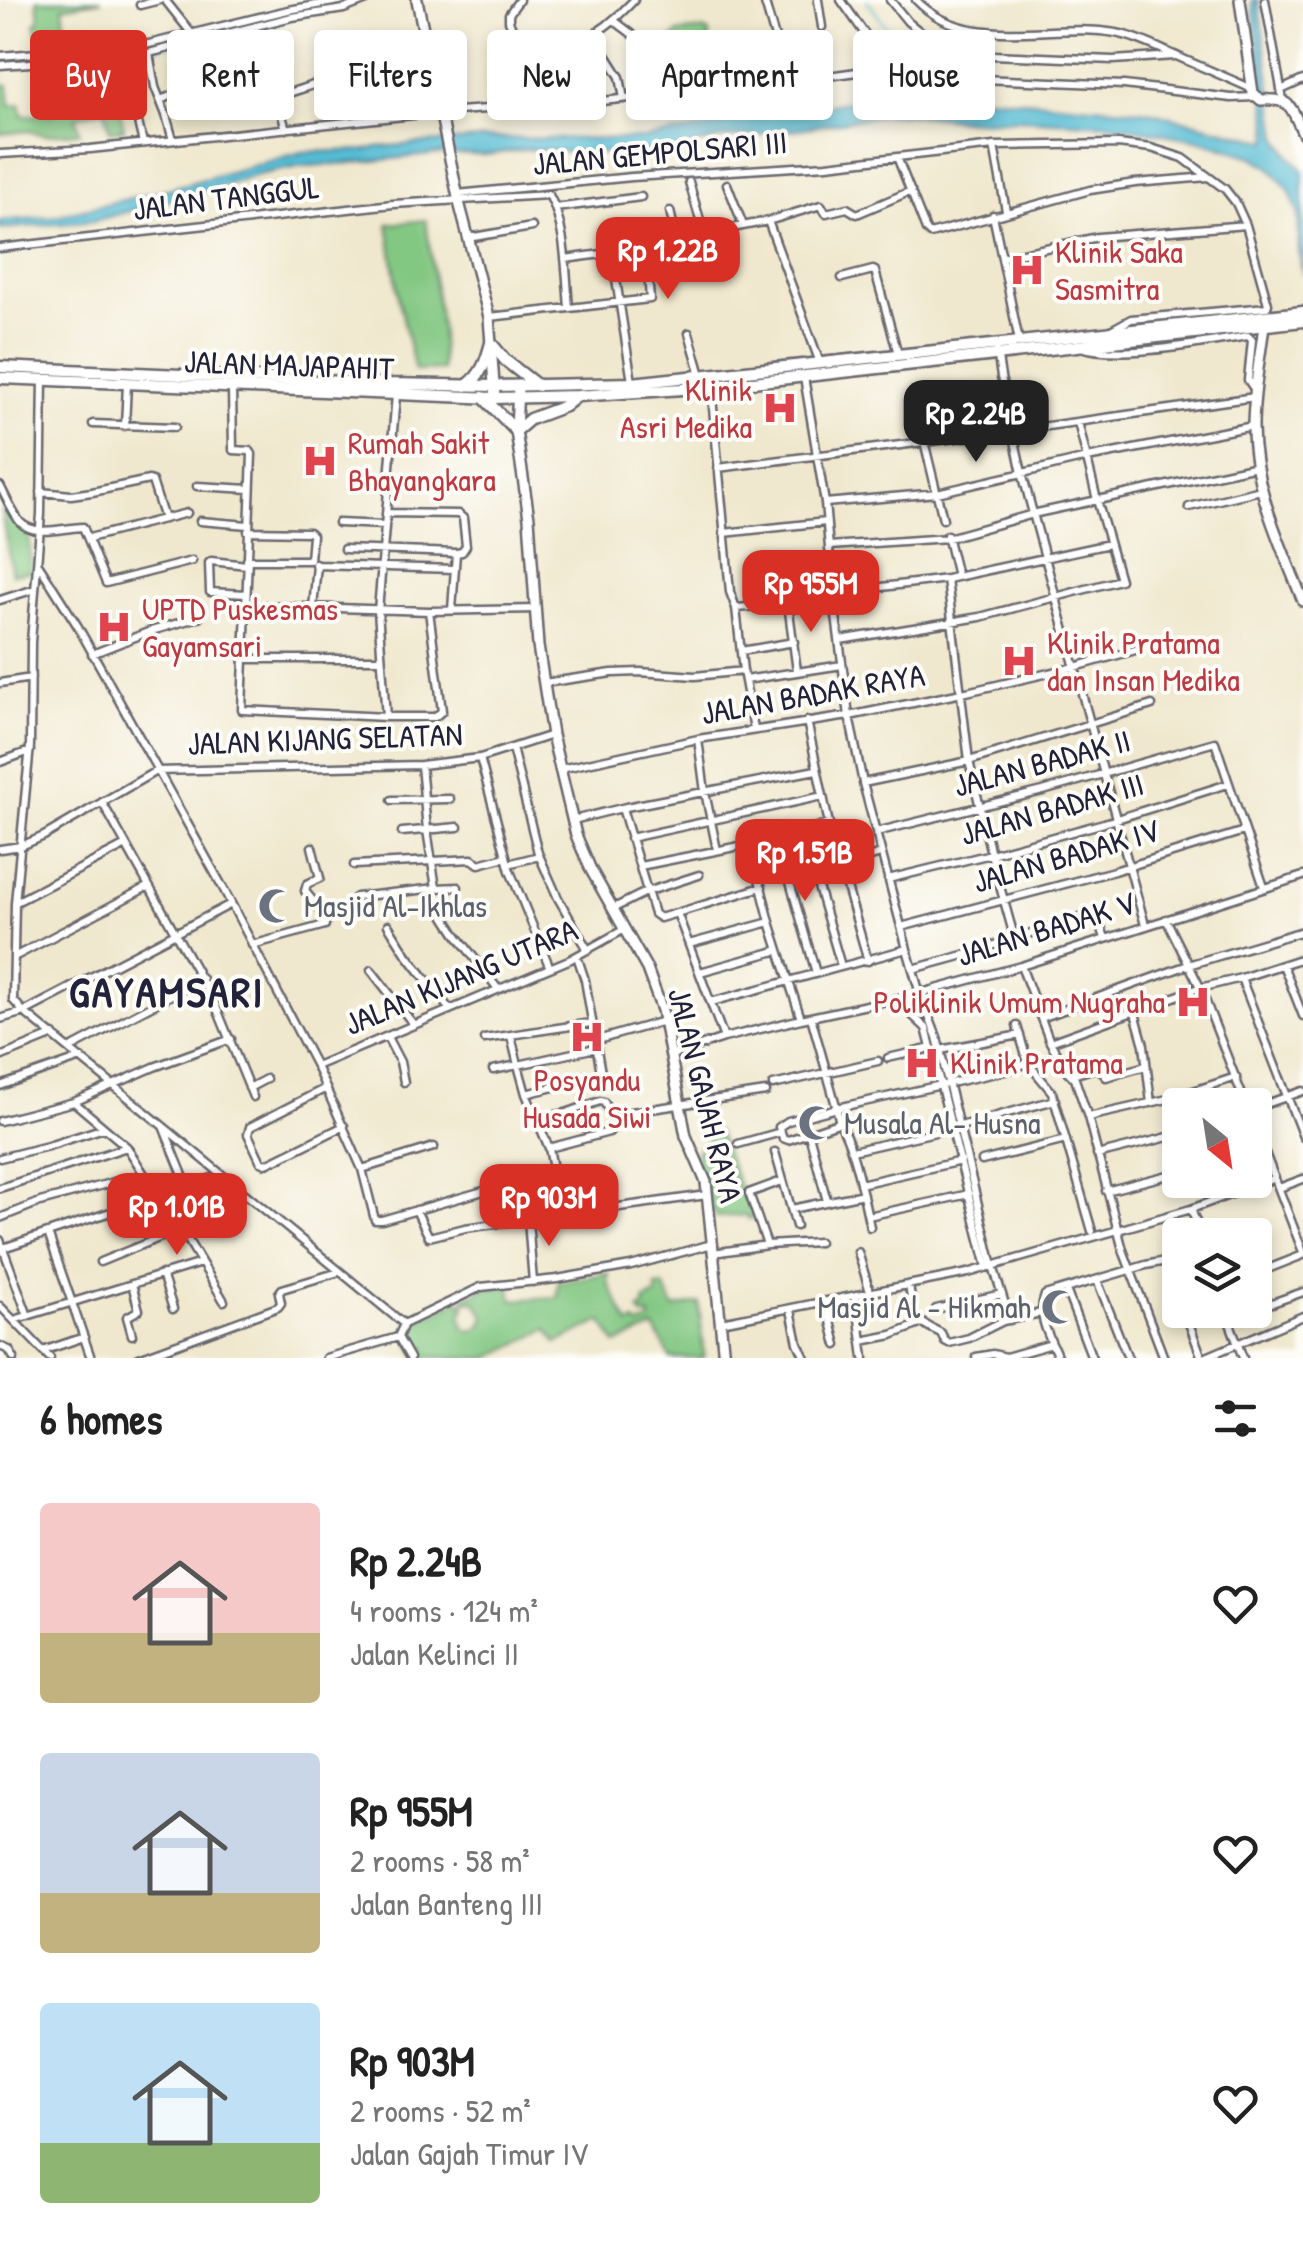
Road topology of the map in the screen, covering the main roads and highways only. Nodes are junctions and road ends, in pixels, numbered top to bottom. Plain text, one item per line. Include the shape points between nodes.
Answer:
1 (417, 0) edge
2 (1240, 0) edge
3 (1303, 133) edge
4 (1303, 312) edge
5 (1283, 319) junction
6 (1303, 321) edge
7 (1264, 324) junction
8 (491, 342) junction
9 (1020, 347) junction
10 (997, 350) junction
11 (870, 364) junction
12 (0, 367) edge
13 (0, 378) edge
14 (466, 386) junction
15 (538, 386) junction
16 (316, 387) junction
17 (518, 392) junction
18 (491, 394) junction
19 (577, 396) junction
20 (516, 431) junction
21 (1303, 600) edge
22 (724, 1358) edge

1 - 8 main road
2 - 3 main road via 1256,95 1281,96
4 - 5 main road
5 - 6 main road
5 - 7 main road
5 - 9 main road via 1110,331
7 - 9 main road via 1157,342
7 - 21 main road via 1253,426 1257,466
8 - 14 main road via 483,369
8 - 15 main road
8 - 18 main road
9 - 10 main road
10 - 11 main road
10 - 11 main road via 898,355
11 - 15 main road, JALAN MAJAPAHIT
11 - 19 main road, JALAN MAJAPAHIT via 804,377
12 - 16 main road, JALAN MAJAPAHIT
13 - 16 main road, JALAN MAJAPAHIT
14 - 16 main road, JALAN MAJAPAHIT
14 - 18 main road, JALAN MAJAPAHIT
15 - 17 main road, JALAN MAJAPAHIT
16 - 18 main road, JALAN MAJAPAHIT
17 - 18 main road, JALAN MAJAPAHIT
17 - 19 main road, JALAN MAJAPAHIT
17 - 20 main road, JALAN GAJAH RAYA
18 - 20 main road
19 - 20 main road
20 - 22 main road, JALAN GAJAH RAYA via 543,683 559,769 591,870 658,999 688,1141 704,1175

